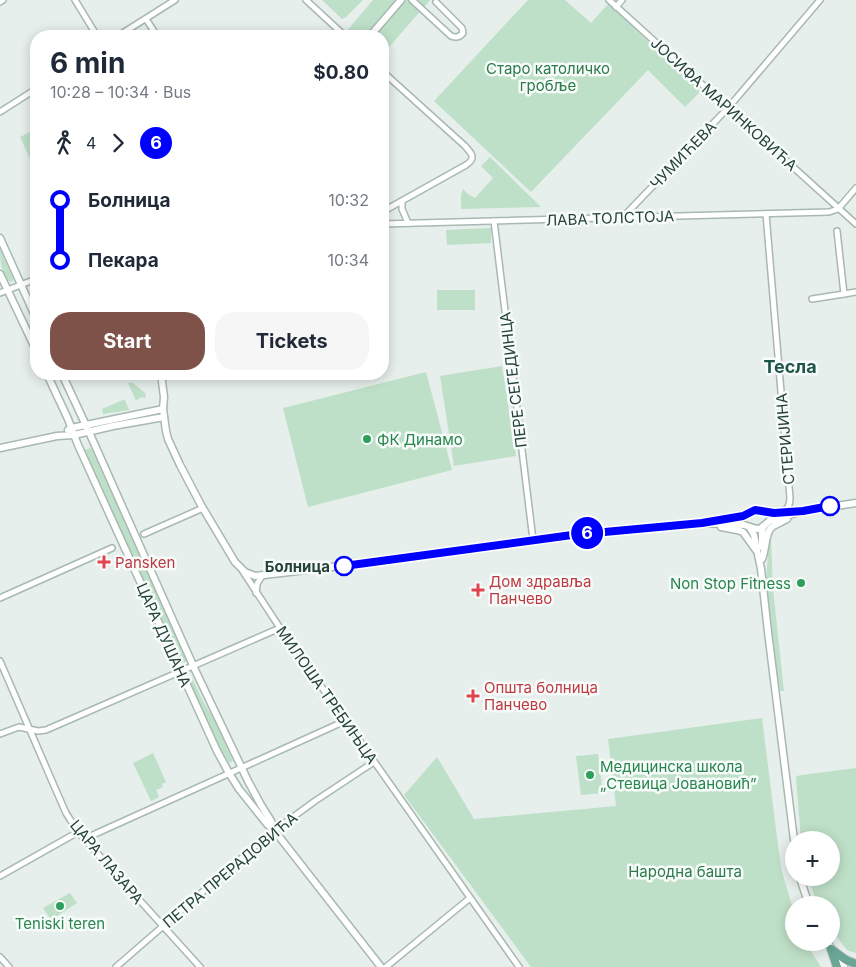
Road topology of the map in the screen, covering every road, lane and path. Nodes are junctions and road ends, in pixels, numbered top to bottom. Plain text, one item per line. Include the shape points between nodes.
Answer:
1 (3, 0) edge
2 (75, 0) edge
3 (175, 0) edge
4 (306, 0) edge
5 (401, 0) edge
6 (412, 0) edge
7 (609, 0) edge
8 (622, 0) edge
9 (820, 0) edge
10 (0, 2) edge
11 (436, 2) dead end
12 (616, 7) junction
13 (146, 19) junction
14 (93, 30) edge
15 (128, 30) edge
16 (153, 30) edge
17 (338, 30) edge
18 (375, 30) edge
19 (389, 77) edge
20 (30, 93) edge
21 (728, 108) junction
22 (0, 112) edge
23 (856, 188) edge
24 (402, 201) junction
25 (389, 208) edge
26 (838, 208) junction
27 (766, 214) junction
28 (622, 217) junction
29 (494, 221) junction
30 (408, 223) junction
31 (389, 224) edge
32 (856, 224) edge
33 (837, 231) dead end
34 (0, 238) edge
35 (0, 274) edge
36 (30, 281) edge
37 (21, 285) junction
38 (8, 290) junction
39 (856, 292) edge
40 (0, 293) edge
41 (844, 294) junction
42 (812, 298) dead end
43 (30, 305) edge
44 (30, 337) edge
45 (51, 380) edge
46 (65, 380) edge
47 (162, 380) edge
48 (163, 409) junction
49 (164, 417) junction
50 (86, 425) junction
51 (71, 428) junction
52 (89, 432) junction
53 (60, 435) junction
54 (74, 435) junction
55 (0, 448) edge
56 (856, 503) edge
57 (203, 508) junction
58 (803, 511) junction
59 (761, 512) junction
60 (783, 512) junction
61 (749, 514) junction
62 (792, 515) junction
63 (702, 523) junction
64 (713, 524) junction
65 (764, 525) junction
66 (749, 527) junction
67 (144, 534) dead end
68 (533, 540) junction
69 (112, 548) dead end
70 (757, 552) junction
71 (762, 559) junction
72 (240, 568) junction
73 (761, 569) junction
74 (262, 576) junction
75 (256, 593) junction
76 (0, 598) edge
77 (280, 628) junction
78 (0, 661) edge
79 (194, 666) junction
80 (180, 672) junction
81 (345, 720) junction
82 (30, 729) junction
83 (0, 734) edge
84 (374, 762) junction
85 (241, 768) junction
86 (229, 773) junction
87 (274, 830) junction
88 (793, 831) edge
89 (78, 832) junction
90 (84, 839) junction
91 (0, 876) edge
92 (470, 898) junction
93 (163, 926) junction
94 (831, 951) edge
95 (833, 951) edge
96 (835, 951) edge
97 (0, 958) edge
98 (856, 964) edge
99 (8, 967) edge
100 (116, 967) edge
101 (200, 967) edge
102 (380, 967) edge
103 (386, 967) edge
104 (519, 967) edge
105 (837, 967) edge
106 (844, 967) edge

1 - 10 street
2 - 14 street
3 - 13 street
4 - 17 street
5 - 18 street
6 - 11 street via 451,36 461,36 462,28
7 - 12 street, ЈОСИФА МАРИНКОВИЋА
8 - 12 street
9 - 21 street, ЧУМИЋЕВА
12 - 21 street, ЈОСИФА МАРИНКОВИЋА
13 - 15 street
13 - 16 street
19 - 24 street via 472,156 472,161 466,165
20 - 22 street
21 - 26 street, ЈОСИФА МАРИНКОВИЋА
21 - 28 street, ЧУМИЋЕВА
23 - 26 street
24 - 25 street
24 - 30 street
26 - 27 street, ЛАВА ТОЛСТОЈА via 829,212
26 - 32 street, ЈОСИФА МАРИНКОВИЋА
27 - 28 street, ЛАВА ТОЛСТОЈА
27 - 60 street, СТЕРИЈИНА via 790,498 790,504
28 - 29 street, ЛАВА ТОЛСТОЈА
29 - 30 street, ЛАВА ТОЛСТОЈА
29 - 68 street, ПЕРЕ СЕГЕДИНЦА
30 - 31 street, ЛАВА ТОЛСТОЈА
33 - 41 street
34 - 37 street
35 - 38 street
36 - 37 street
37 - 38 street
37 - 43 street
38 - 40 street
38 - 44 street
39 - 41 street
41 - 42 street
45 - 51 street, ЦАРА ДУШАНА
46 - 50 street, ЦАРА ДУШАНА
47 - 48 street, МИЛОША ТРЕБИЊЦА
48 - 49 street, МИЛОША ТРЕБИЊЦА
48 - 50 street
49 - 52 street
49 - 57 street, МИЛОША ТРЕБИЊЦА via 168,439
50 - 51 street
50 - 52 street, ЦАРА ДУШАНА
51 - 53 street
51 - 54 street, ЦАРА ДУШАНА
52 - 54 street
52 - 79 street, ЦАРА ДУШАНА
53 - 54 street
53 - 55 street
54 - 80 street, ЦАРА ДУШАНА
56 - 58 street
57 - 67 street
57 - 72 street, МИЛОША ТРЕБИЊЦА
58 - 60 street
58 - 62 street
59 - 60 street
59 - 61 street via 755,510
59 - 65 street via 765,517
61 - 63 street
61 - 66 street via 746,520
62 - 65 street
62 - 71 street via 768,531
63 - 64 street
63 - 68 street
64 - 66 street
64 - 70 street via 743,532
65 - 66 street via 756,530
65 - 71 street
66 - 70 street
68 - 74 street
69 - 76 street
70 - 73 street
71 - 73 street
72 - 74 street via 250,575
72 - 75 street, МИЛОША ТРЕБИЊЦА
73 - 88 street
74 - 75 street
75 - 77 street, МИЛОША ТРЕБИЊЦА
77 - 79 street
77 - 81 street, МИЛОША ТРЕБИЊЦА
78 - 82 street, ЦАРА ЛАЗАРА
79 - 80 street
79 - 85 street, ЦАРА ДУШАНА
80 - 82 street via 46,730
80 - 86 street, ЦАРА ДУШАНА
81 - 84 street, МИЛОША ТРЕБИЊЦА
81 - 85 street
82 - 83 street via 19,728
82 - 89 street, ЦАРА ЛАЗАРА via 66,813
84 - 87 street, ПЕТРА ПРЕРАДОВИЋА
84 - 92 street, МИЛОША ТРЕБИЊЦА
85 - 86 street
85 - 87 street, ЦАРА ДУШАНА
86 - 87 street, ЦАРА ДУШАНА via 256,812
86 - 90 street
87 - 93 street, ПЕТРА ПРЕРАДОВИЋА
87 - 102 street, ЦАРА ДУШАНА
89 - 90 street, ЦАРА ЛАЗАРА
89 - 91 street
90 - 93 street, ЦАРА ЛАЗАРА
92 - 103 street
92 - 104 street, МИЛОША ТРЕБИЊЦА
93 - 100 street, ПЕТРА ПРЕРАДОВИЋА
93 - 101 street, ЦАРА ЛАЗАРА
94 - 105 main road
95 - 106 street
96 - 98 main road
97 - 99 street

